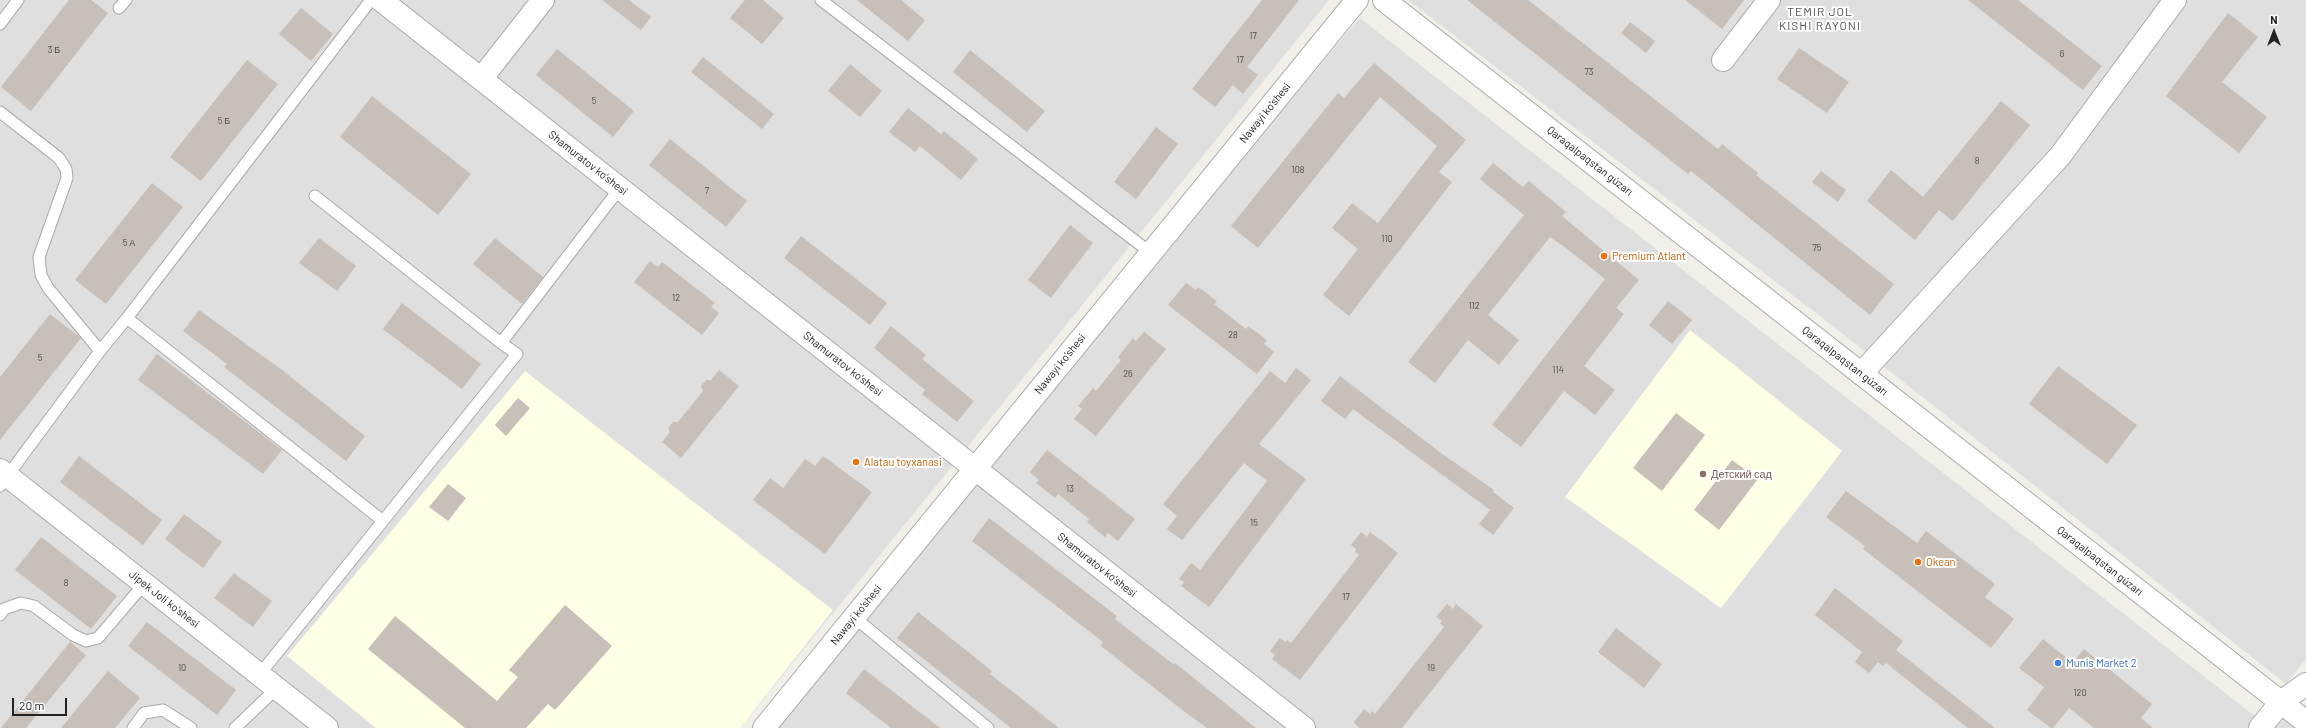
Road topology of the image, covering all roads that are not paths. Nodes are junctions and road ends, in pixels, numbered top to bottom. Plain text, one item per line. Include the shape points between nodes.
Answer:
1 (18, 0) edge
2 (371, 0) edge
3 (381, 0) edge
4 (543, 0) edge
5 (821, 0) edge
6 (1356, 0) edge
7 (1384, 0) edge
8 (1769, 0) edge
9 (2175, 0) edge
10 (0, 24) edge
11 (1723, 60) dead end
12 (481, 79) junction
13 (0, 112) edge
14 (620, 188) junction
15 (315, 196) dead end
16 (1151, 252) junction
17 (128, 318) junction
18 (501, 343) junction
19 (100, 351) junction
20 (1861, 374) junction
21 (975, 468) junction
22 (3, 477) edge
23 (383, 521) junction
24 (144, 584) junction
25 (0, 615) edge
26 (854, 617) junction
27 (260, 674) junction
28 (2306, 684) edge
29 (277, 688) junction
30 (2281, 702) junction
31 (2306, 722) edge
32 (133, 728) edge
33 (191, 728) edge
34 (234, 728) edge
35 (327, 728) edge
36 (764, 728) edge
37 (988, 728) edge
38 (1304, 728) edge
39 (2260, 728) edge

1 - 10 lane
2 - 17 lane
3 - 12 street, Shamuratov ko'shesi
4 - 12 street
5 - 16 lane
6 - 16 street, Nawayi ko'shesi
7 - 20 street, Qaraqalpaqstan gúzarı
8 - 11 street
9 - 20 street via 2060,156
12 - 14 street, Shamuratov ko'shesi
13 - 19 lane via 59,158 66,169 68,178 39,257 40,275
14 - 18 lane
14 - 21 street, Shamuratov ko'shesi
15 - 18 lane
16 - 21 street, Nawayi ko'shesi
17 - 19 lane
17 - 23 lane
18 - 23 lane via 517,354
19 - 22 lane
20 - 30 street, Qaraqalpaqstan gúzarı
21 - 26 street, Nawayi ko'shesi
21 - 38 street, Shamuratov ko'shesi
22 - 24 street, Jipek Joli ko'shesi
23 - 27 lane
24 - 25 lane via 98,638 86,641 73,636 34,606 21,603 4,609
24 - 27 street, Jipek Joli ko'shesi
26 - 36 street, Nawayi ko'shesi
26 - 37 lane
27 - 29 street, Jipek Joli ko'shesi
28 - 30 street
29 - 34 lane
29 - 35 street, Jipek Joli ko'shesi
30 - 31 street, Qaraqalpaqstan gúzarı
30 - 39 street
32 - 33 lane via 144,713 163,710

